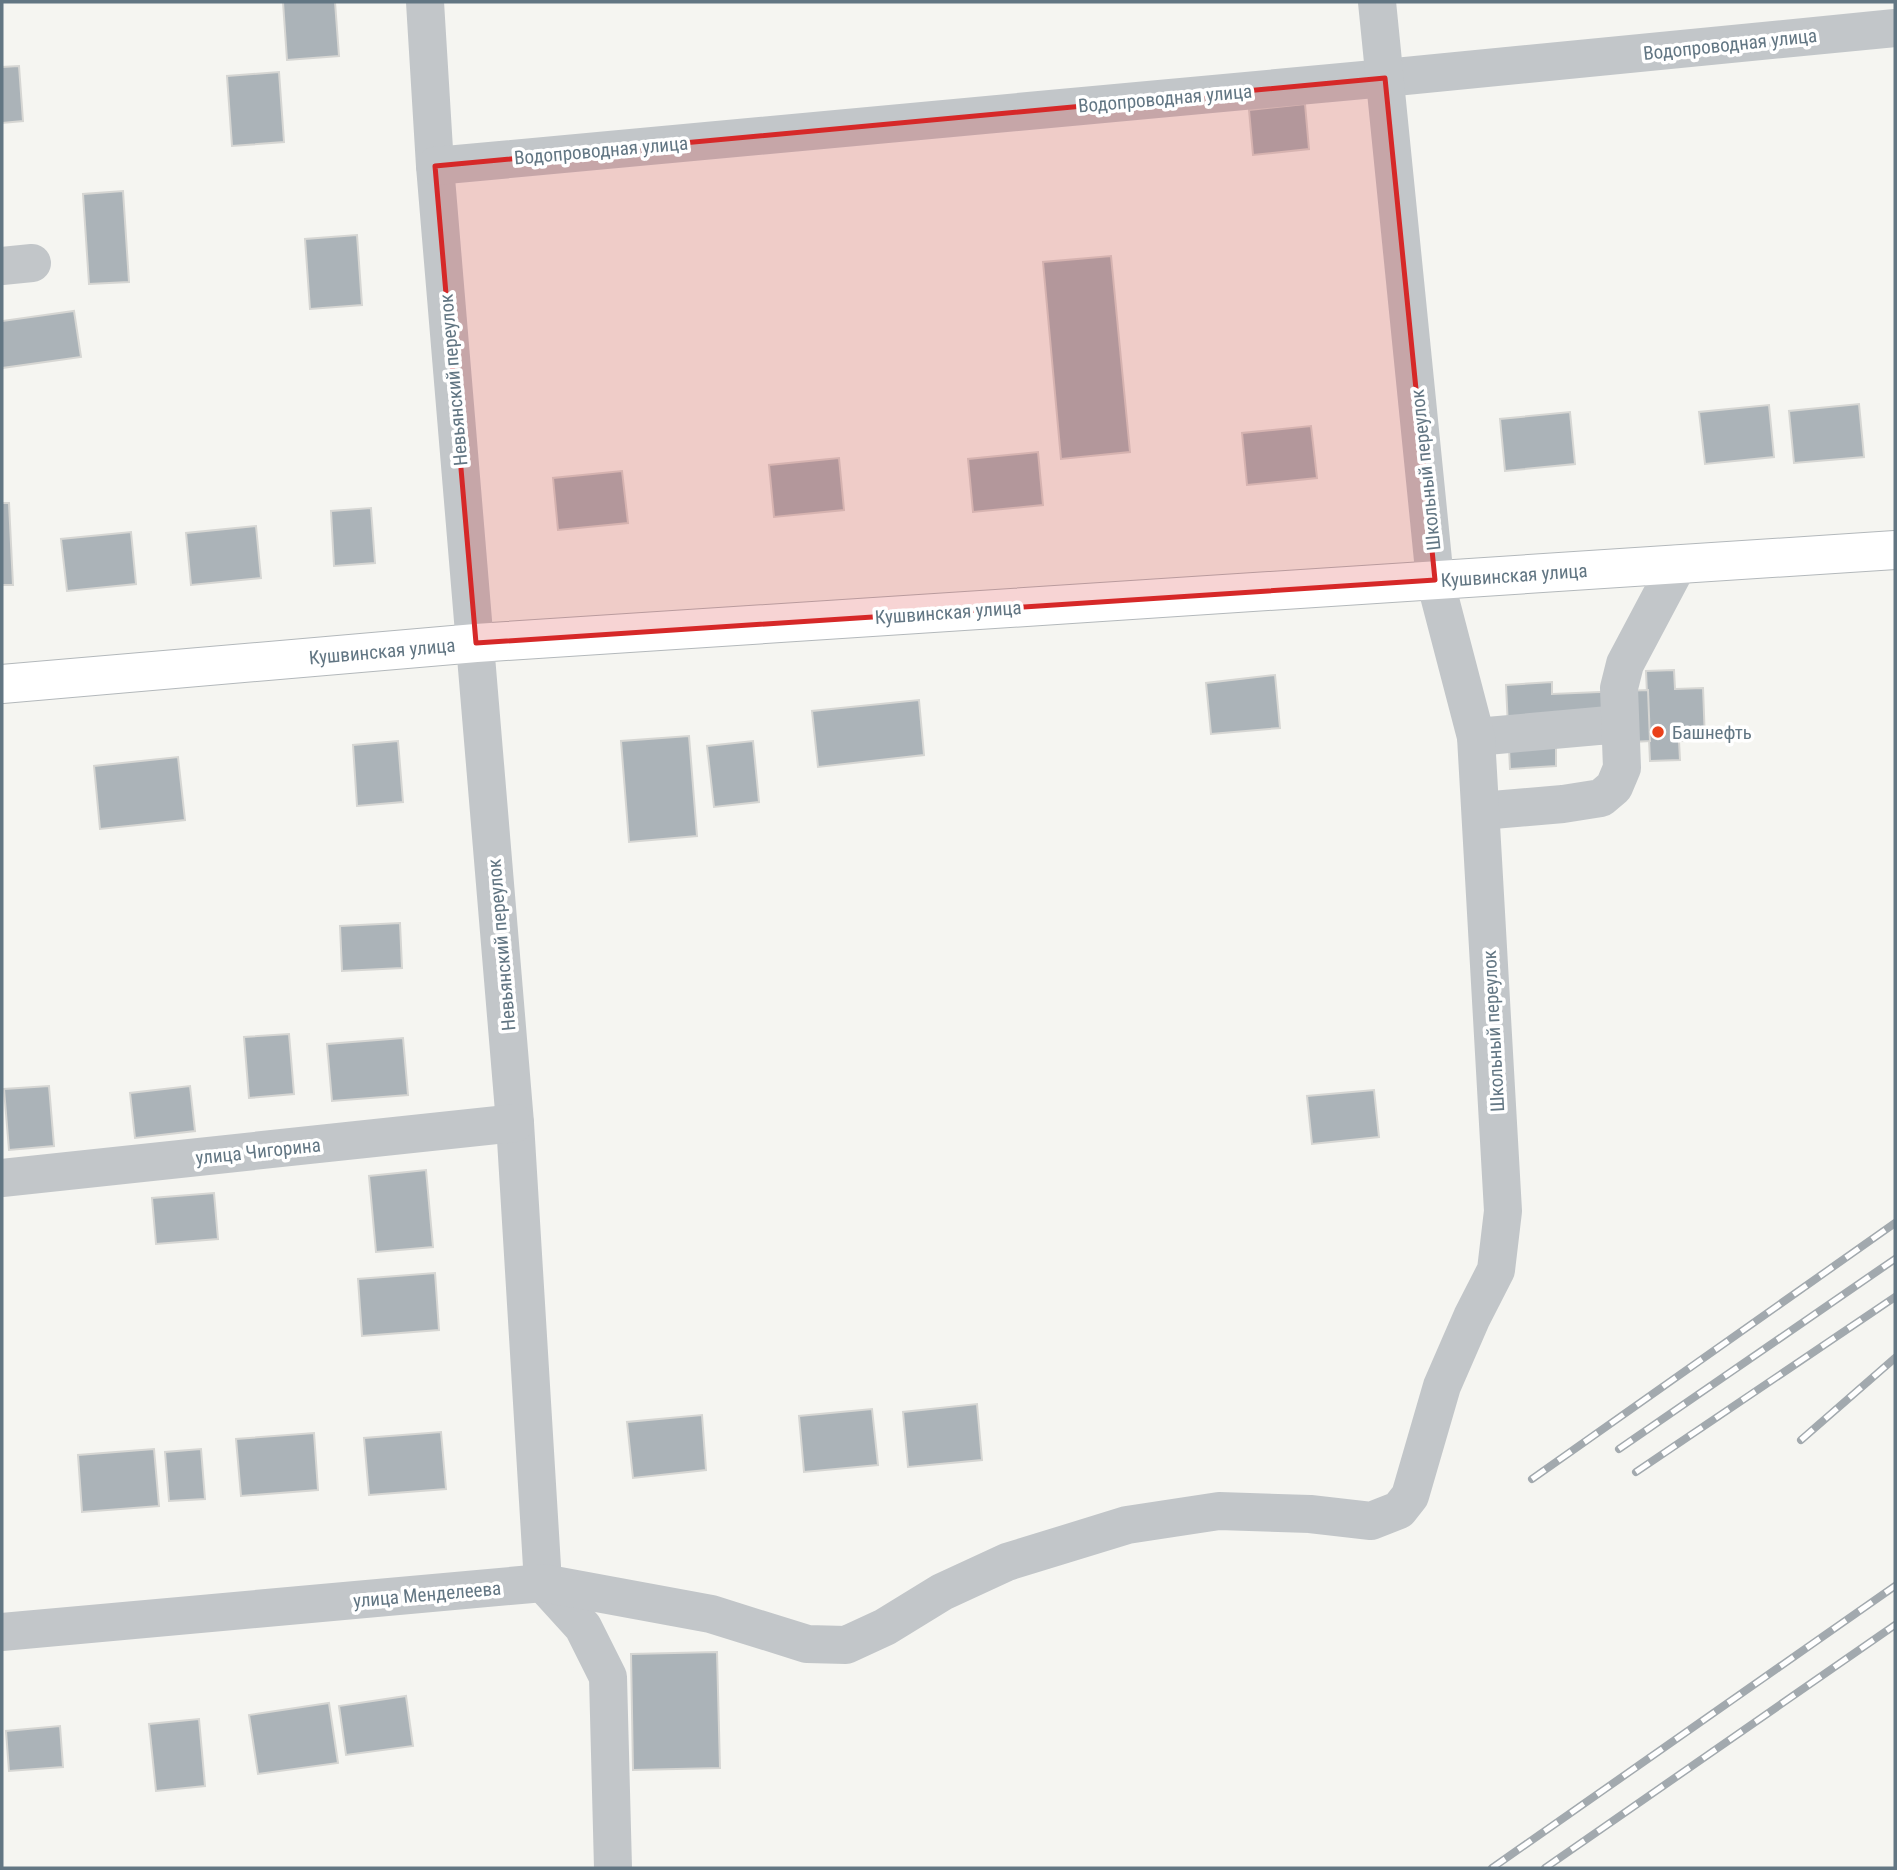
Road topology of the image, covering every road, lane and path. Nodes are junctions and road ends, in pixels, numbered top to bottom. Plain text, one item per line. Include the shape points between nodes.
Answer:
1 (425, 2) edge
2 (1377, 2) edge
3 (1895, 28) edge
4 (1385, 78) junction
5 (435, 166) junction
6 (1895, 550) edge
7 (1678, 564) junction
8 (1436, 580) junction
9 (475, 643) junction
10 (2, 684) edge
11 (1620, 724) junction
12 (1476, 737) junction
13 (1481, 811) junction
14 (515, 1123) junction
15 (2, 1178) edge
16 (542, 1583) junction
17 (2, 1632) edge
18 (846, 1645) joint
19 (613, 1868) edge

1 - 5 street, Невьянский переулок
2 - 4 street, Школьный переулок
3 - 4 street, Водопроводная улица
4 - 5 street, Водопроводная улица
4 - 8 street, Школьный переулок
5 - 9 street, Невьянский переулок
6 - 7 main road, Кушвинская улица
7 - 8 main road, Кушвинская улица
7 - 11 street via 1625,664 1619,688
8 - 9 main road, Кушвинская улица
8 - 12 street, Школьный переулок
9 - 10 main road, Кушвинская улица
9 - 14 street, Невьянский переулок
11 - 12 street
11 - 13 street via 1622,768 1614,787 1601,798
12 - 13 street, Школьный переулок
13 - 18 street, Школьный переулок via 1503,1211 1496,1270 1442,1386 1410,1496 1399,1510 1371,1521 1219,1511 1127,1525 1007,1562
14 - 15 street, улица Чигорина
14 - 16 street, Невьянский переулок
16 - 17 street, улица Менделеева
16 - 18 street, улица Менделеева via 711,1614 807,1644
16 - 19 street via 583,1627 608,1677

